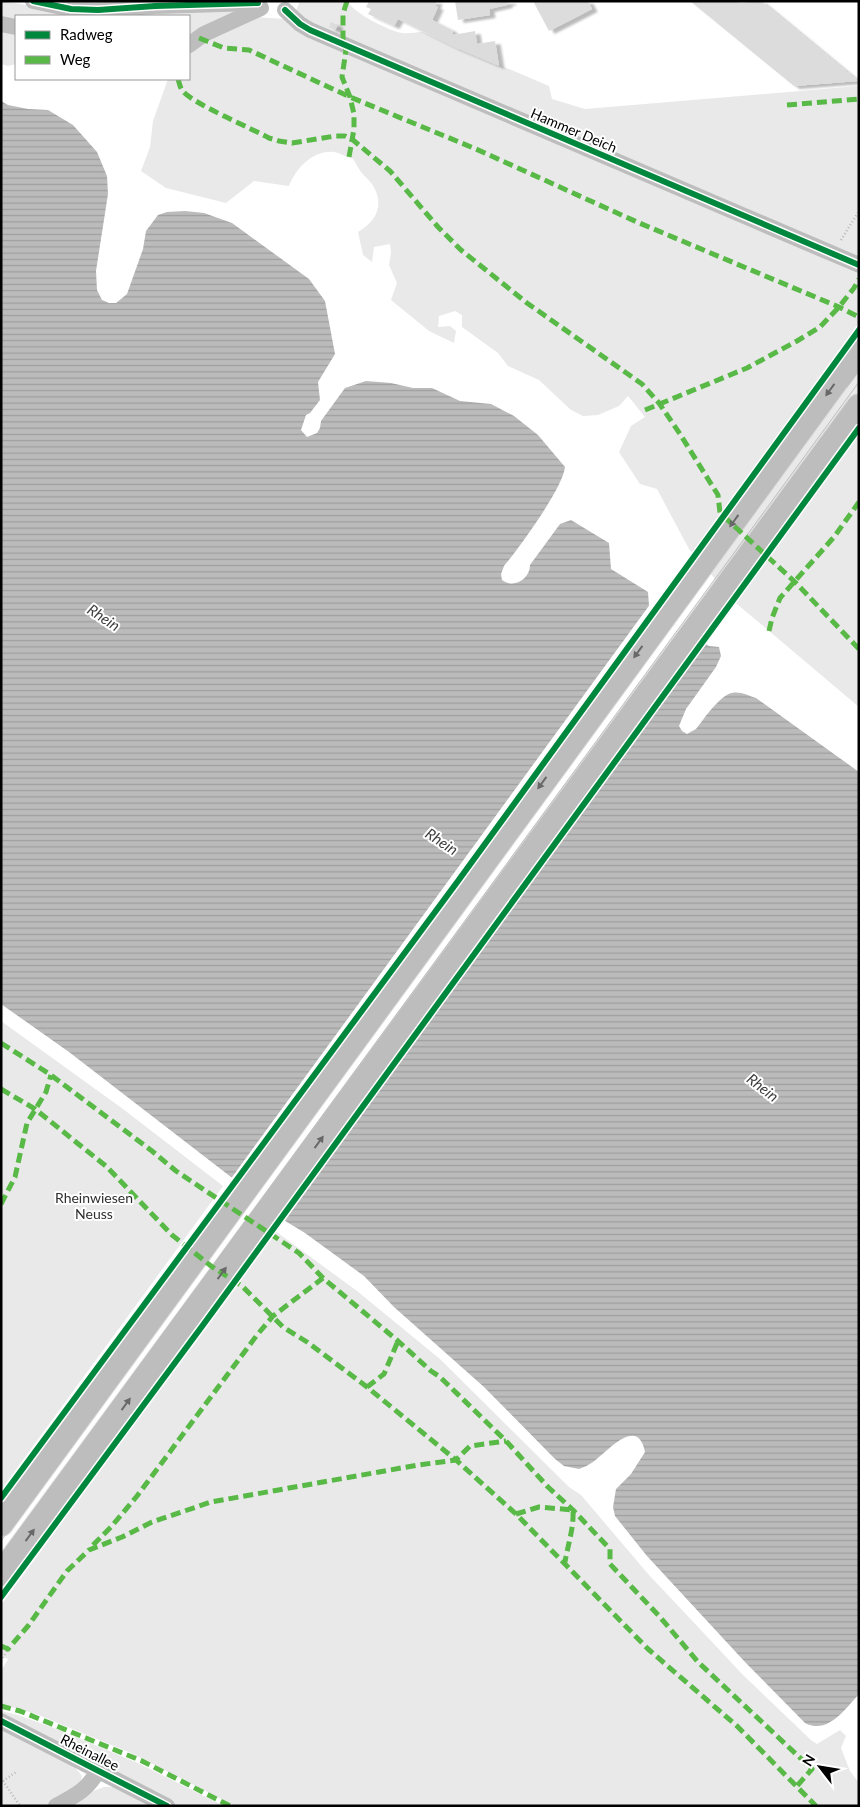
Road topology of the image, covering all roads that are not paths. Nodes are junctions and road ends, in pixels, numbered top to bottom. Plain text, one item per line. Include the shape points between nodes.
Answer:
1 (33, 1) edge
2 (253, 3) edge
3 (289, 6) edge
4 (1, 24) edge
5 (15, 26) edge
6 (190, 44) edge
7 (859, 265) edge
8 (859, 350) edge
9 (859, 406) edge
10 (1, 1524) edge
11 (1, 1574) edge
12 (1, 1721) edge
13 (98, 1771) junction
14 (56, 1806) edge
15 (167, 1806) edge

1 - 2 street via 71,9 98,10
2 - 3 street via 272,12
2 - 6 street
3 - 7 street, Hammer Deich via 300,24 310,30
4 - 5 street
8 -> 10 highway
11 -> 9 highway
12 - 13 street, Rheinallee
13 - 14 street via 82,1792
13 - 15 street, Rheinallee

